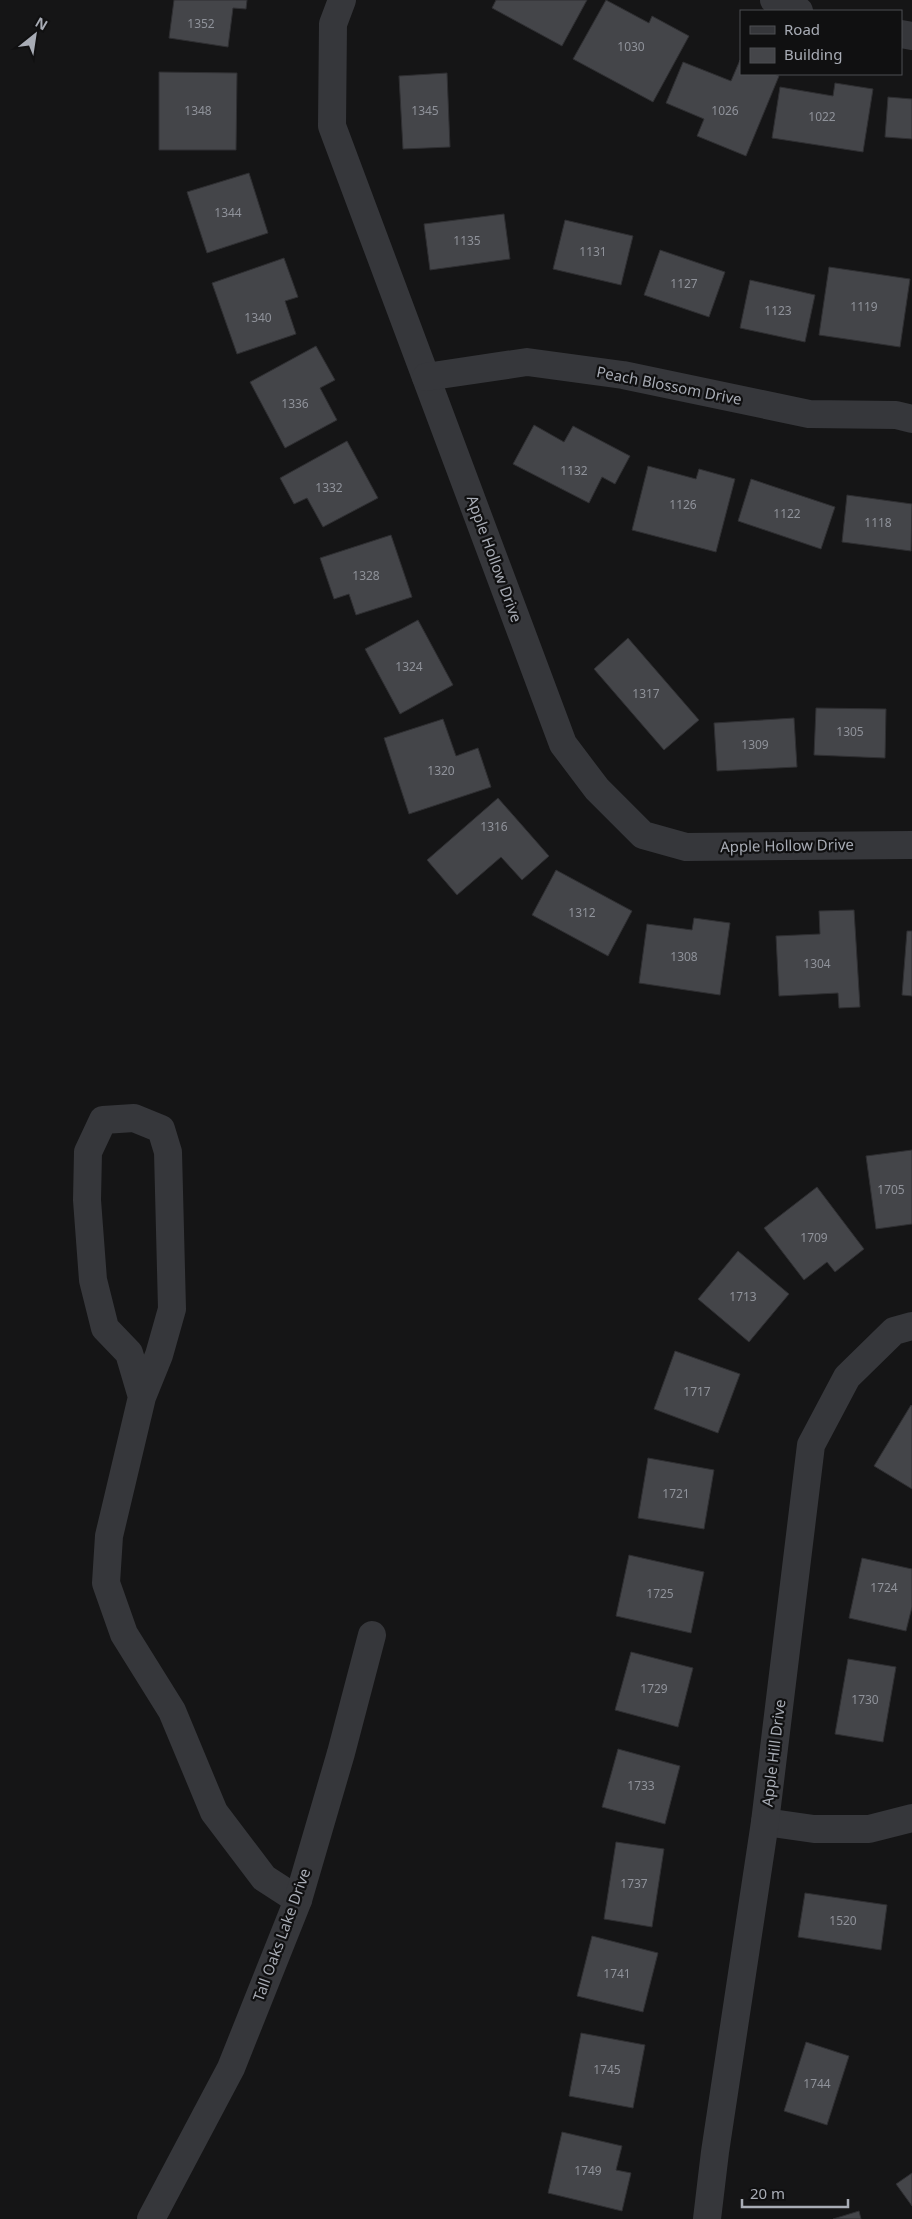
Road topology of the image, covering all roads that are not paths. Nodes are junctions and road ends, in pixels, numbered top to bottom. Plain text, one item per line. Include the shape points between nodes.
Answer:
1 (342, 0) edge
2 (774, 0) edge
3 (797, 10) edge
4 (426, 376) junction
5 (912, 418) edge
6 (912, 845) edge
7 (912, 1326) edge
8 (142, 1397) junction
9 (372, 1635) dead end
10 (912, 1818) edge
11 (765, 1822) junction
12 (298, 1900) junction
13 (151, 2219) edge
14 (707, 2219) edge

1 - 4 street, Apple Hollow Drive via 333,24 332,126
2 - 3 street
4 - 5 street, Peach Blossom Drive via 527,362 624,375 809,414
4 - 6 street, Apple Hollow Drive via 563,744 597,789 644,836 686,847
7 - 11 street, Apple Hill Drive via 894,1330 847,1377 812,1444
8 - 8 street via 129,1353 105,1328 93,1280 87,1200 88,1152 103,1120 134,1118 161,1129 168,1152 172,1309 159,1355
8 - 12 street via 109,1536 106,1583 124,1634 172,1711 214,1812 264,1878
9 - 12 street, Tall Oaks Lake Drive
10 - 11 street via 869,1829 814,1829
11 - 14 street, Apple Hill Drive
12 - 13 street, Tall Oaks Lake Drive via 231,2068

